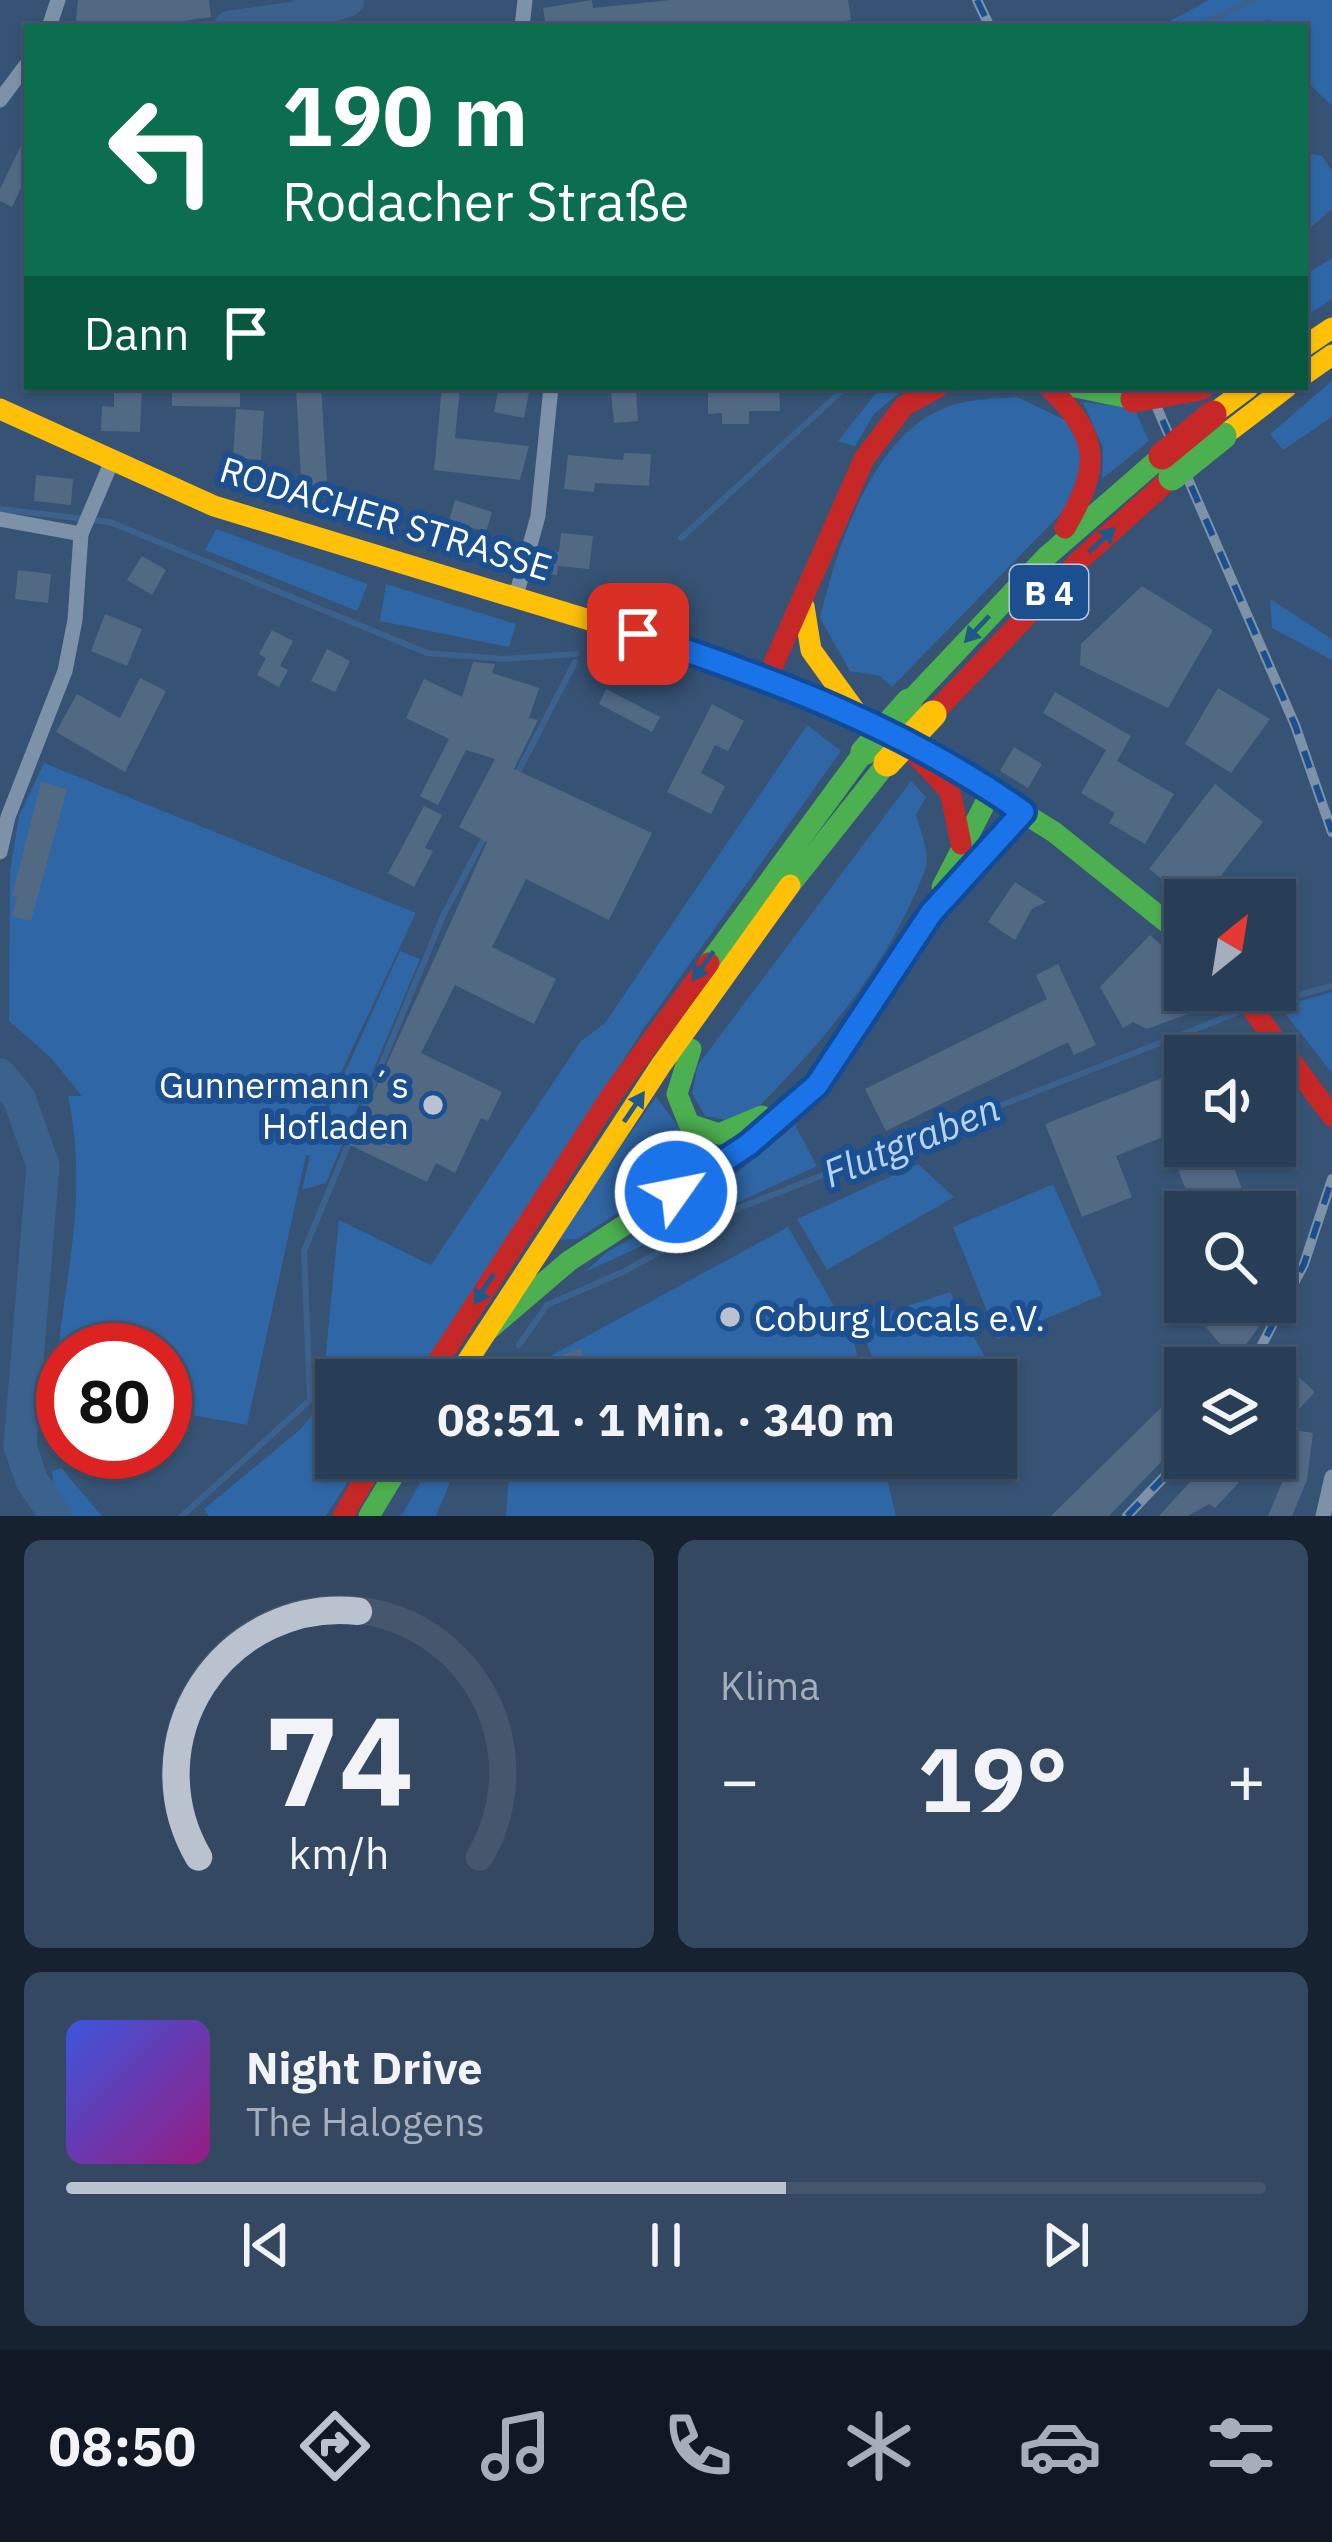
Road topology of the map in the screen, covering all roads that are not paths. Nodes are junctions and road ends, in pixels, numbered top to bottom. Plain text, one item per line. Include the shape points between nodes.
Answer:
1 (24, 68) edge
2 (0, 100) edge
3 (551, 390) edge
4 (933, 390) edge
5 (1052, 390) edge
6 (1090, 390) edge
7 (1184, 390) edge
8 (1247, 390) edge
9 (1282, 390) edge
10 (0, 409) edge
11 (1218, 425) junction
12 (112, 461) junction
13 (1167, 466) junction
14 (0, 519) edge
15 (84, 524) junction
16 (1046, 557) junction
17 (517, 596) junction
18 (803, 602) junction
19 (768, 677) junction
20 (921, 708) junction
21 (858, 716) junction
22 (884, 751) junction
23 (992, 790) junction
24 (1023, 812) junction
25 (961, 844) junction
26 (0, 852) edge
27 (931, 913) junction
28 (1164, 919) edge
29 (752, 941) junction
30 (1254, 1011) edge
31 (844, 1043) junction
32 (1332, 1116) edge
33 (486, 1332) junction
34 (440, 1359) edge
35 (468, 1359) edge
36 (1332, 1477) edge
37 (365, 1479) edge
38 (391, 1479) edge
39 (343, 1516) edge
40 (369, 1516) edge
41 (1324, 1516) edge

1 - 2 street
3 - 17 street via 538,516
4 - 18 main road via 904,406 864,459
5 - 16 main road via 1084,424 1095,459 1080,504
6 - 7 main road, bridge via 1134,399
8 - 11 main road, B 4
9 - 11 main road, B 4
10 - 12 main road, RODACHER STRASSE
11 - 13 main road, B 4, bridge
12 - 15 street
12 - 17 main road, RODACHER STRASSE via 214,506
13 - 16 main road, B 4
20 -> 13 main road, B 4
14 - 15 street
15 - 26 street via 71,649
16 -> 20 main road, B 4
17 - 19 main road, RODACHER STRASSE
18 - 19 main road
18 - 21 main road via 811,650
19 - 21 main road, RODACHER STRASSE
20 - 22 main road, B 4, bridge
21 - 22 main road, RODACHER STRASSE
22 - 23 main road, RODACHER STRASSE
22 - 25 main road via 950,790
22 - 29 main road, B 4
22 -> 34 main road, B 4 via 613,1093
23 - 24 main road, RODACHER STRASSE
23 - 25 main road
24 - 27 main road
24 - 28 main road, RODACHER STRASSE
25 - 27 main road
27 - 31 main road
29 - 31 main road via 676,1073 680,1114 708,1135 743,1130
33 -> 29 main road, B 4
30 - 32 main road
31 - 33 main road via 782,1119 569,1261
33 - 35 main road, B 4
36 - 41 street
37 - 39 main road
38 - 40 main road

